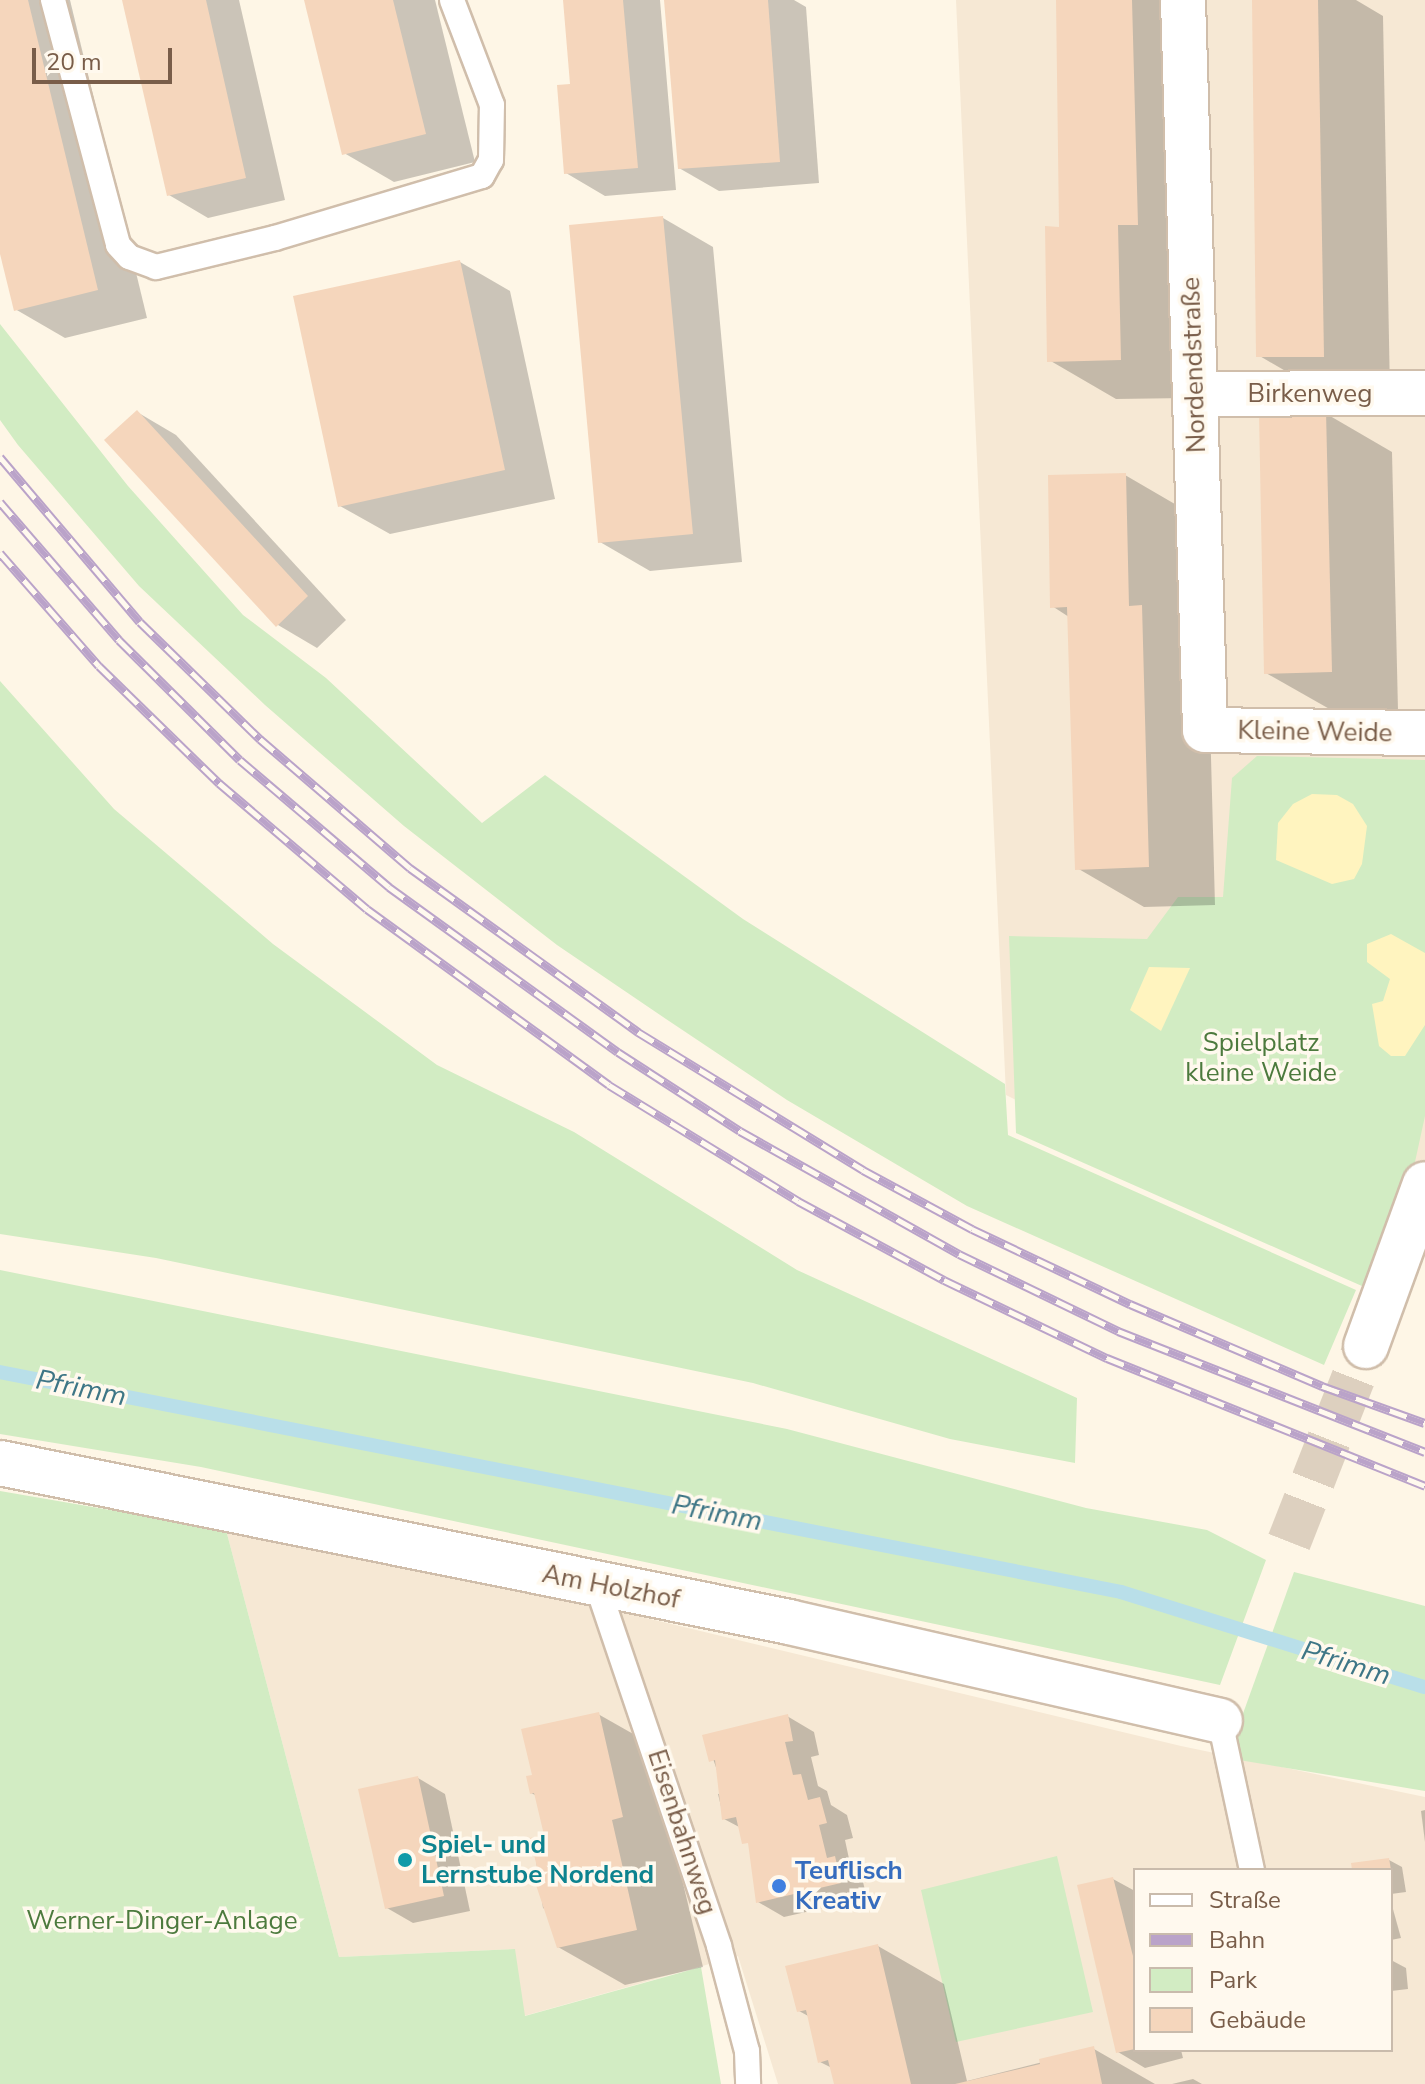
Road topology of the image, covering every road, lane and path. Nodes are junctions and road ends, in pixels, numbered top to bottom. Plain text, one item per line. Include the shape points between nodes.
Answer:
1 (53, 0) edge
2 (452, 0) edge
3 (1183, 0) edge
4 (1425, 393) edge
5 (1196, 394) junction
6 (1205, 730) joint
7 (1425, 733) edge
8 (1425, 1184) edge
9 (1366, 1346) tunnel mouth
10 (0, 1463) edge
11 (597, 1585) junction
12 (1220, 1721) joint
13 (1252, 1868) edge
14 (748, 2084) edge

1 - 2 lane via 118,245 129,257 156,267 275,238 482,176 491,160 492,105
3 - 5 street, Nordendstraße
4 - 5 street, Birkenweg
5 - 6 street, Nordendstraße
6 - 7 street, Kleine Weide
8 - 9 street
10 - 11 street, Am Holzhof
11 - 12 street, Am Holzhof via 789,1622
11 - 14 lane, Eisenbahnweg via 719,1946 747,2051
12 - 13 lane

